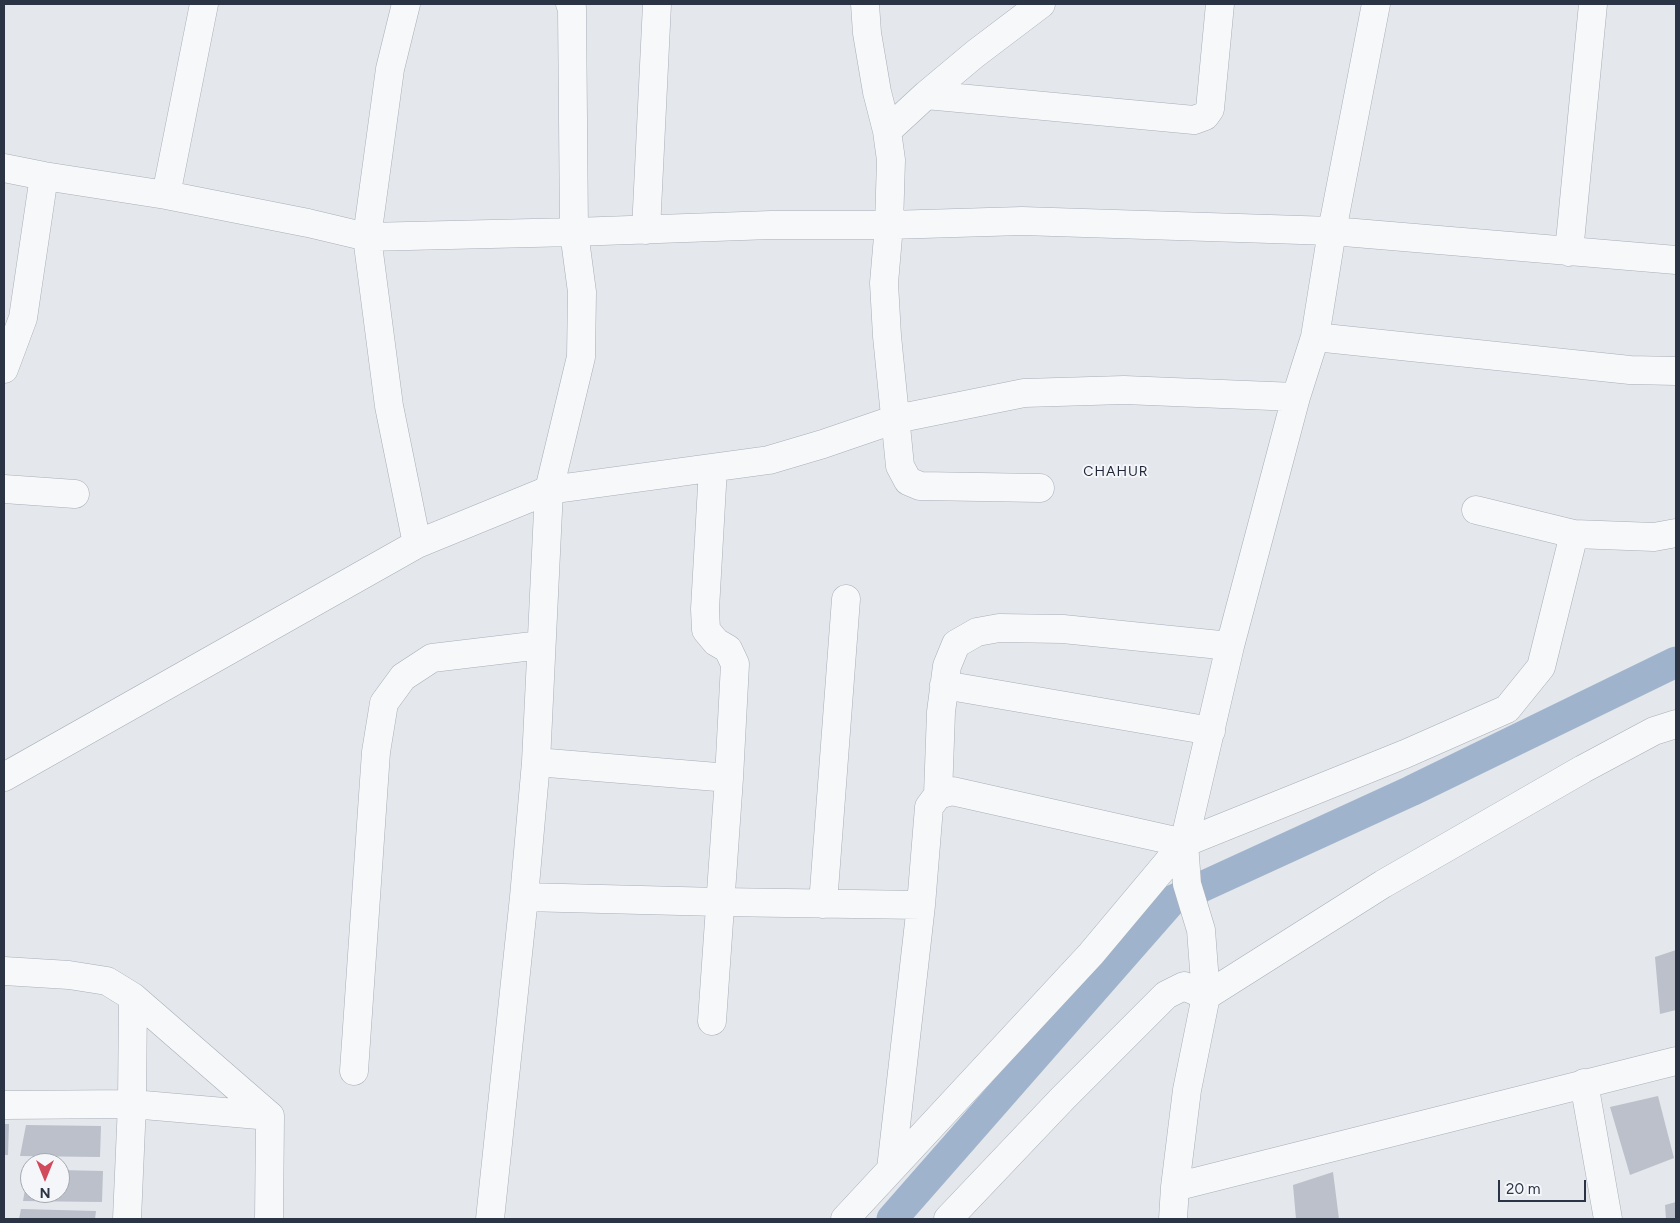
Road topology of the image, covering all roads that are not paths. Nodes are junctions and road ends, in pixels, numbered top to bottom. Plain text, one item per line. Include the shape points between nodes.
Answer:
1 (204, 4) edge
2 (406, 4) edge
3 (570, 4) edge
4 (657, 4) edge
5 (865, 4) edge
6 (1041, 4) edge
7 (1220, 4) edge
8 (1376, 4) edge
9 (1593, 4) edge
10 (926, 95) junction
11 (888, 131) junction
12 (4, 168) edge
13 (44, 176) junction
14 (166, 195) junction
15 (889, 225) junction
16 (646, 230) junction
17 (1332, 231) junction
18 (574, 232) junction
19 (367, 237) junction
20 (1569, 252) junction
21 (1676, 260) edge
22 (1315, 337) junction
23 (4, 369) edge
24 (1676, 371) edge
25 (1296, 397) junction
26 (896, 419) junction
27 (713, 468) junction
28 (1040, 488) dead end
29 (4, 489) edge
30 (549, 490) junction
31 (75, 494) dead end
32 (1476, 510) dead end
33 (1676, 533) edge
34 (1574, 534) junction
35 (417, 544) junction
36 (846, 599) dead end
37 (541, 645) junction
38 (1230, 646) junction
39 (944, 685) junction
40 (1676, 724) edge
41 (1210, 731) junction
42 (536, 762) junction
43 (4, 778) edge
44 (729, 778) junction
45 (938, 795) junction
46 (1184, 843) junction
47 (524, 897) junction
48 (719, 902) junction
49 (823, 904) junction
50 (920, 905) junction
51 (4, 971) edge
52 (1206, 996) junction
53 (133, 997) junction
54 (712, 1021) dead end
55 (1676, 1061) edge
56 (354, 1071) dead end
57 (1584, 1083) junction
58 (132, 1104) junction
59 (4, 1105) edge
60 (270, 1116) junction
61 (891, 1169) junction
62 (1175, 1187) junction
63 (127, 1219) edge
64 (269, 1219) edge
65 (490, 1219) edge
66 (845, 1219) edge
67 (948, 1219) edge
68 (1173, 1219) edge
69 (1608, 1219) edge

1 - 14 street
2 - 19 street via 390,69
3 - 18 street
4 - 16 street
5 - 11 street via 866,33
6 - 10 street
7 - 10 street via 1210,109 1205,116 1194,120
8 - 17 street
9 - 20 street
10 - 11 street
11 - 15 street via 891,160
12 - 13 street
13 - 14 street
13 - 23 street via 23,318
14 - 19 street
15 - 16 street
15 - 17 street via 1022,221
15 - 26 street via 884,283 886,336
16 - 18 street
17 - 20 street
17 - 22 street
18 - 19 street
18 - 30 street via 582,292 581,357
19 - 35 street via 389,406
20 - 21 street
22 - 24 street via 1630,370
22 - 25 street
25 - 26 street via 1124,390 1024,393
25 - 38 street
26 - 27 street via 769,460
26 - 28 street via 900,466 908,480 920,486
27 - 30 street
27 - 44 street via 706,630 716,642 728,649 735,664
29 - 31 street
30 - 35 street
30 - 37 street
32 - 34 street
33 - 34 street via 1654,537
34 - 46 street via 1541,667 1507,709
35 - 43 street
36 - 49 street
37 - 42 street
37 - 56 street via 432,658 403,677 384,703 376,752
38 - 39 street via 1064,629 999,628 977,632 956,644
38 - 41 street
39 - 41 street
39 - 45 street via 940,712
40 - 52 street via 1654,731 1599,760 1383,884
41 - 46 street
42 - 44 street
42 - 47 street
44 - 48 street
45 - 46 street via 952,791
45 - 50 street via 929,807
46 - 52 street via 1187,884 1201,930
46 - 61 street via 1091,954
47 - 48 street
47 - 65 street
48 - 49 street
48 - 54 street
49 - 50 street
50 - 61 street
51 - 53 street via 107,981
52 - 62 street via 1187,1090
52 - 67 street via 1184,986 1166,995
53 - 58 street
53 - 60 street
55 - 57 street
57 - 62 street
57 - 69 street
58 - 59 street
58 - 60 street
58 - 63 street
60 - 64 street
61 - 66 street
62 - 68 street

